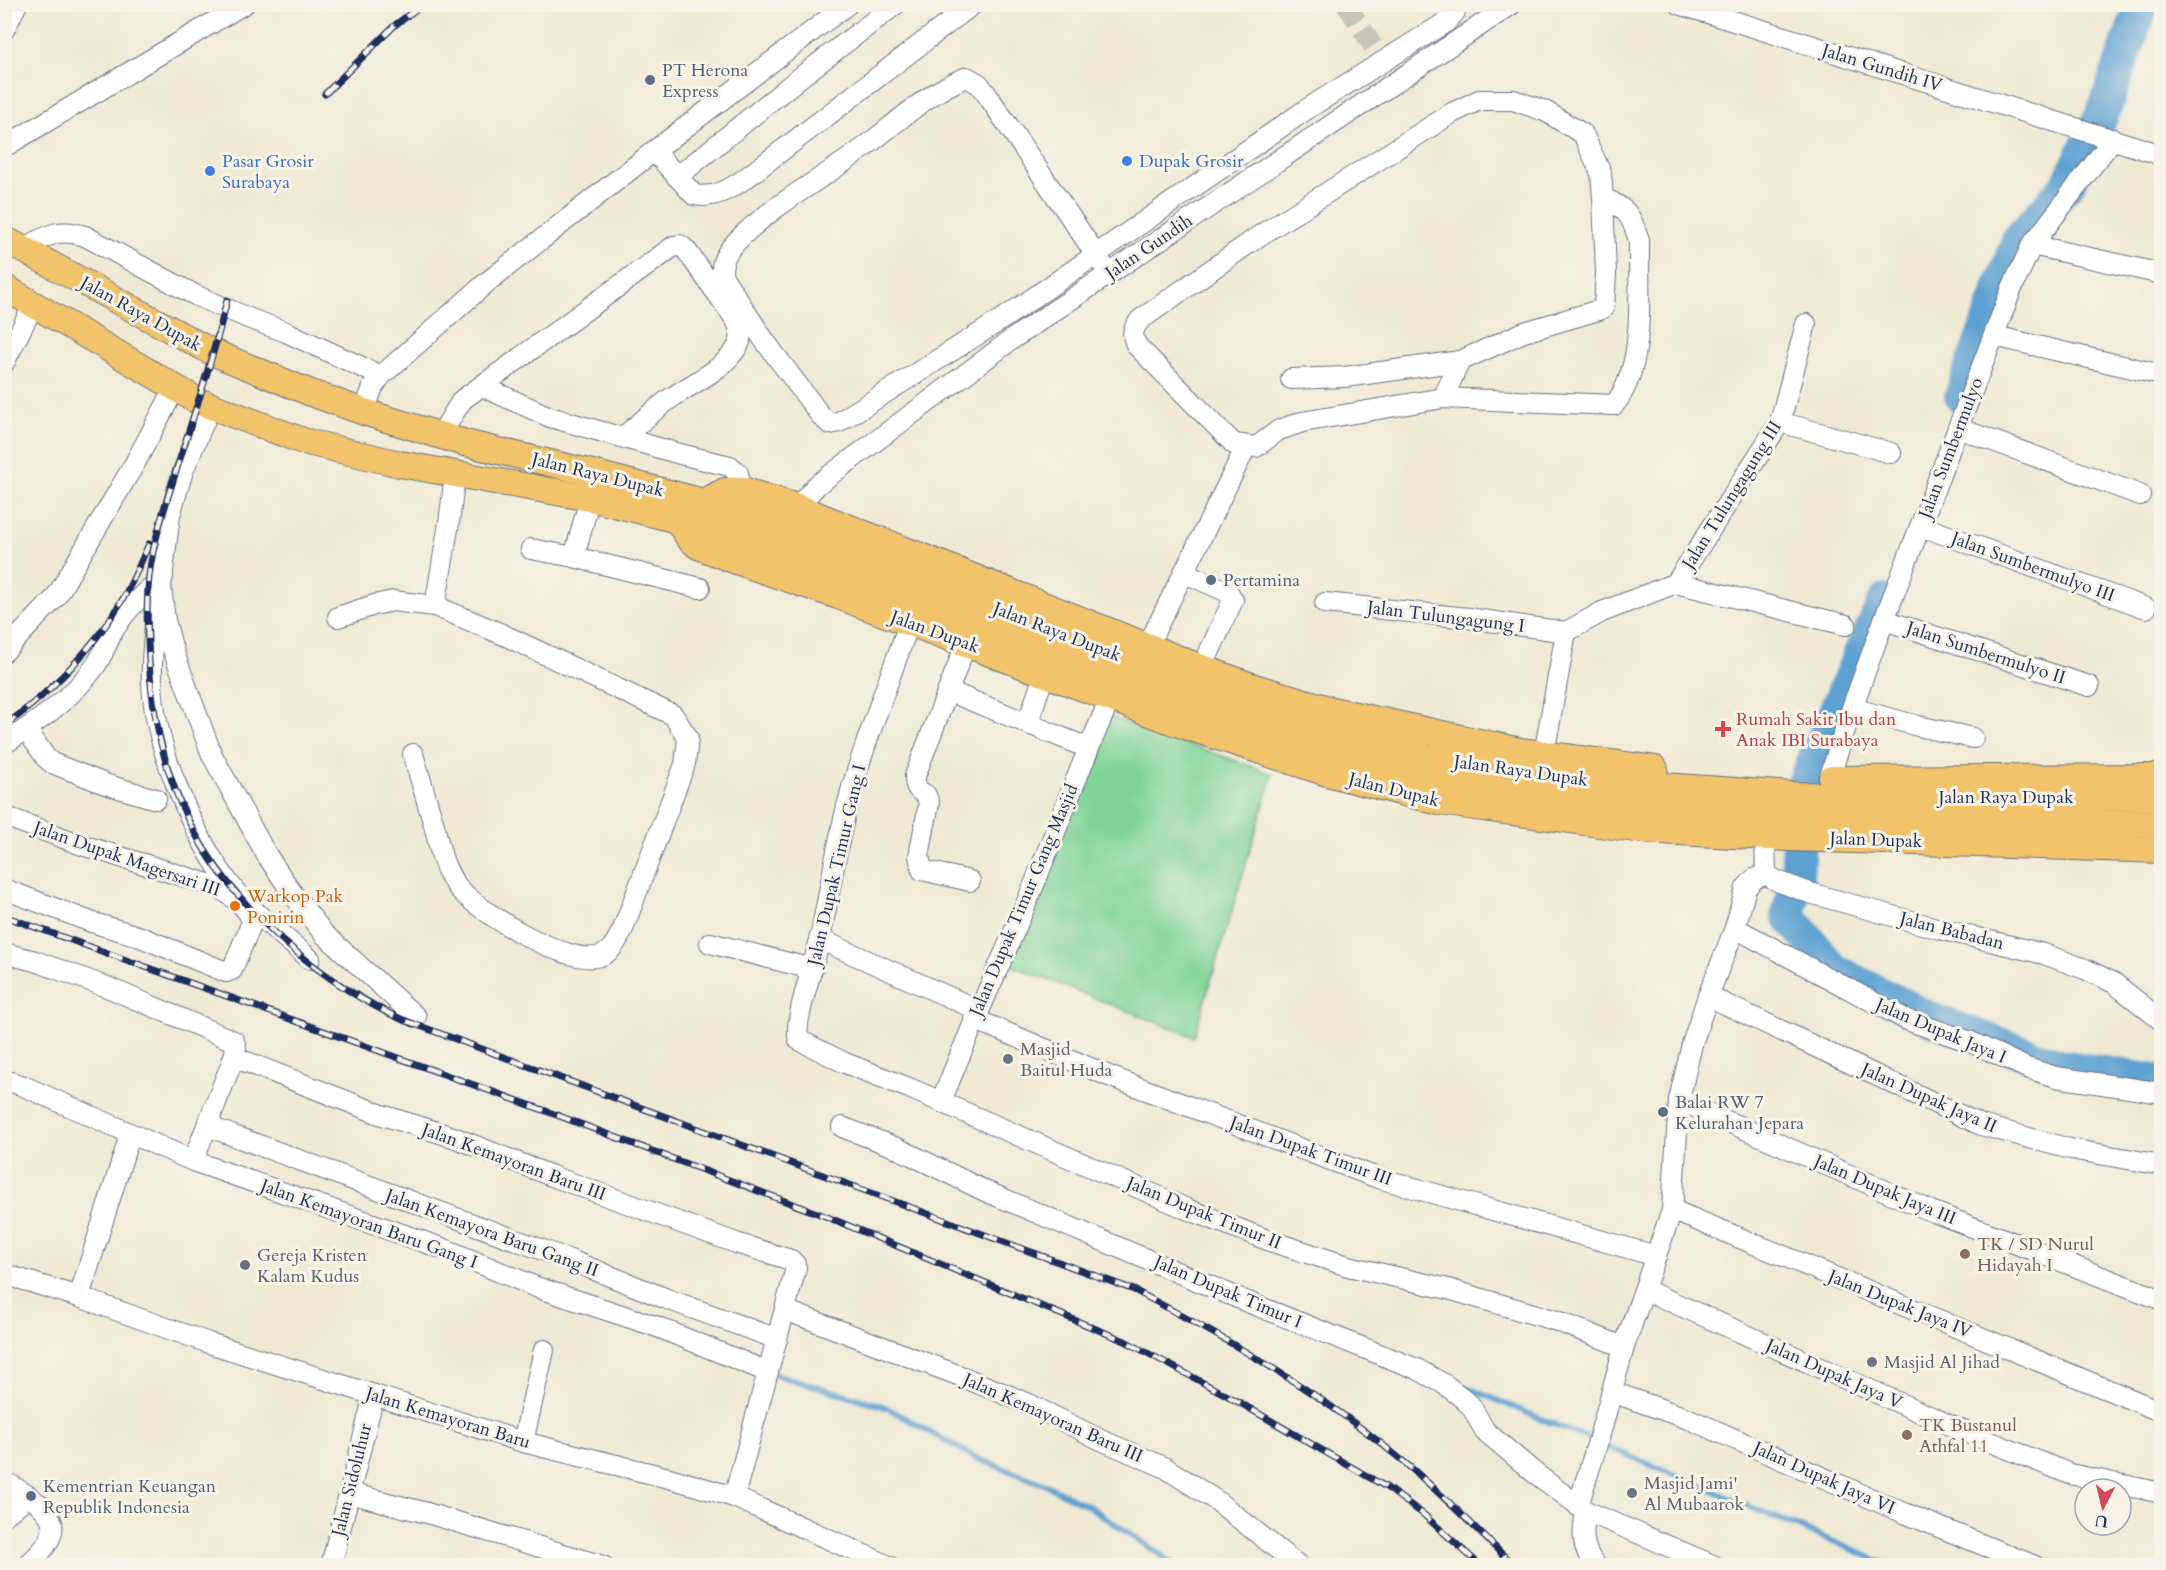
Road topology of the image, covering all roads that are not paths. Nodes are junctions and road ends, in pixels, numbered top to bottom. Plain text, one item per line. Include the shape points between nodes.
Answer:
1 (16, 4) edge
2 (244, 4) edge
3 (848, 4) edge
4 (896, 4) edge
5 (973, 4) edge
6 (1455, 4) edge
7 (1512, 4) edge
8 (1679, 4) edge
9 (4, 30) edge
10 (1377, 57) junction
11 (1394, 83) junction
12 (2100, 135) junction
13 (4, 147) edge
14 (654, 151) junction
15 (2162, 155) edge
16 (676, 177) junction
17 (1603, 198) junction
18 (14, 244) edge
19 (2031, 244) junction
20 (1096, 255) junction
21 (1109, 274) junction
22 (2162, 274) edge
23 (4, 287) edge
24 (34, 304) junction
25 (1806, 324) dead end
26 (1994, 336) junction
27 (1460, 361) junction
28 (4, 363) edge
29 (2162, 375) edge
30 (381, 376) junction
31 (1291, 379) dead end
32 (481, 386) junction
33 (175, 388) junction
34 (1443, 398) junction
35 (211, 406) junction
36 (364, 412) junction
37 (1780, 422) junction
38 (1958, 428) junction
39 (441, 434) junction
40 (623, 437) junction
41 (1246, 447) junction
42 (1891, 453) dead end
43 (357, 455) junction
44 (454, 475) junction
45 (742, 490) junction
46 (2140, 495) dead end
47 (590, 498) junction
48 (704, 502) junction
49 (797, 507) junction
50 (677, 520) junction
51 (1920, 526) junction
52 (531, 549) dead end
53 (574, 557) junction
54 (1185, 573) junction
55 (162, 582) junction
56 (1676, 583) junction
57 (700, 588) dead end
58 (1325, 603) dead end
59 (435, 606) junction
60 (2146, 608) dead end
61 (1027, 610) junction
62 (338, 617) dead end
63 (1884, 620) junction
64 (909, 624) junction
65 (1846, 625) dead end
66 (115, 628) junction
67 (1566, 632) junction
68 (966, 644) junction
69 (1148, 645) junction
70 (4, 652) edge
71 (1202, 668) junction
72 (1044, 675) junction
73 (2089, 686) dead end
74 (948, 691) junction
75 (1110, 699) junction
76 (1852, 708) junction
77 (1306, 712) junction
78 (1028, 722) junction
79 (26, 729) junction
80 (4, 731) edge
81 (1973, 738) dead end
82 (4, 744) edge
83 (1078, 744) dead end
84 (413, 754) dead end
85 (1545, 754) junction
86 (2162, 777) edge
87 (2162, 798) edge
88 (156, 799) dead end
89 (1587, 802) junction
90 (1802, 807) junction
91 (4, 816) edge
92 (2162, 824) edge
93 (2162, 850) edge
94 (1772, 878) junction
95 (970, 881) dead end
96 (4, 889) edge
97 (1735, 928) junction
98 (819, 939) junction
99 (710, 943) dead end
100 (4, 953) edge
101 (310, 959) dead end
102 (812, 969) junction
103 (1708, 996) junction
104 (976, 1015) junction
105 (416, 1017) dead end
106 (2162, 1021) edge
107 (799, 1040) joint
108 (235, 1051) junction
109 (4, 1080) edge
110 (2162, 1093) edge
111 (1679, 1100) junction
112 (941, 1102) junction
113 (207, 1126) junction
114 (842, 1127) dead end
115 (130, 1135) junction
116 (193, 1161) junction
117 (2162, 1165) edge
118 (1672, 1210) junction
119 (1656, 1256) junction
120 (4, 1274) edge
121 (1645, 1290) junction
122 (80, 1297) junction
123 (2162, 1300) edge
124 (785, 1310) junction
125 (777, 1338) junction
126 (1624, 1347) junction
127 (544, 1350) dead end
128 (768, 1372) junction
129 (1612, 1392) junction
130 (374, 1395) junction
131 (2162, 1413) edge
132 (524, 1442) junction
133 (4, 1481) edge
134 (349, 1493) junction
135 (2162, 1493) edge
136 (28, 1496) junction
137 (734, 1497) junction
138 (1582, 1509) junction
139 (4, 1516) edge
140 (26, 1566) edge
141 (331, 1566) edge
142 (603, 1566) edge
143 (889, 1566) edge
144 (1299, 1566) edge
145 (1596, 1566) edge
146 (1715, 1566) edge
147 (2036, 1566) edge

1 - 9 street
2 - 13 street
3 - 14 street
4 - 16 street
5 - 16 street via 734,186 718,194 694,195
6 - 10 street via 1449,20
7 - 11 street, Jalan Gundih
8 - 12 street, Jalan Gundih IV
10 - 11 street
10 - 20 street via 1307,110
11 - 21 street, Jalan Gundih
12 - 15 street, Jalan Gundih IV
12 - 19 street, Jalan Sumbermulyo
14 - 16 street
14 - 30 street via 486,283
17 - 27 street via 1604,307 1524,332
17 - 34 street via 1626,210 1639,240 1637,351 1623,394 1614,405
17 - 41 street via 1601,173 1583,134 1545,111 1513,100 1479,100 1452,113 1250,243 1140,320 1132,337 1137,346 1234,444
18 - 30 street via 54,232 85,236 195,295
18 - 36 main road, Jalan Raya Dupak via 212,352
19 - 22 street
19 - 26 street, Jalan Sumbermulyo
20 - 20 street via 1004,318 834,424 825,420 764,340 721,268 736,242 750,229 928,98 967,77 983,89
20 - 21 street
21 - 49 street, Jalan Gundih via 1015,337 817,484
23 - 24 main road, Jalan Raya Dupak
24 - 28 street
24 - 33 main road, Jalan Raya Dupak
25 - 37 street, Jalan Tulungagung III
26 - 29 street
26 - 38 street, Jalan Sumbermulyo
27 - 31 street via 1345,377
27 - 34 street
30 - 36 street
32 - 39 street via 462,400
32 - 40 street via 549,417
32 - 40 street via 680,245 736,320 741,336 724,362
33 - 35 main road, Jalan Raya Dupak
33 - 70 street via 56,597
34 - 41 street via 1302,422 1279,430 1256,447
35 - 43 main road, Jalan Raya Dupak via 303,441
35 - 55 street via 183,471 170,515
36 - 39 main road, Jalan Raya Dupak
36 - 43 main road
37 - 42 street
37 - 56 street, Jalan Tulungagung III
38 - 46 street
38 - 51 street, Jalan Sumbermulyo
39 - 48 main road, Jalan Raya Dupak
40 - 45 street via 730,466 738,473
41 - 54 street
43 - 44 main road, Jalan Raya Dupak
44 - 47 main road, Jalan Raya Dupak
44 - 59 street
45 - 48 main road via 725,491
45 - 49 main road, Jalan Dupak
47 - 50 main road, Jalan Raya Dupak
47 - 53 street
48 - 61 main road, Jalan Raya Dupak
49 - 61 main road, Jalan Dupak
50 - 64 main road, Jalan Dupak via 698,546
50 - 89 main road, Jalan Raya Dupak via 908,597 1247,724 1422,778 1542,799
51 - 60 street, Jalan Sumbermulyo III
51 - 63 street, Jalan Sumbermulyo
52 - 53 street
53 - 57 street
54 - 69 street
54 - 71 street via 1228,592 1233,600
55 - 66 street via 147,590
55 - 101 street via 152,638 152,685 171,772 200,834 236,892
55 - 105 street via 165,620 173,650 212,755 266,854 324,934
56 - 65 street
56 - 67 street, Jalan Tulungagung III via 1602,612
58 - 67 street, Jalan Tulungagung I
59 - 62 street via 393,601
59 - 84 street via 673,715 688,738 685,764 613,947 601,956 570,956 494,918 471,902 455,884 444,861
61 - 69 main road, Jalan Dupak
61 - 77 main road, Jalan Raya Dupak via 1199,687 1273,713
63 - 73 street, Jalan Sumbermulyo II
63 - 76 street, Jalan Sumbermulyo
64 - 68 main road, Jalan Dupak
64 - 98 street, Jalan Dupak Timur Gang I via 856,775
66 - 79 street via 95,666 67,697
66 - 80 street via 31,713
67 - 85 street
68 - 72 main road, Jalan Dupak
68 - 74 street
69 - 71 main road, Jalan Dupak
71 - 77 main road, Jalan Dupak
72 - 75 main road, Jalan Dupak
72 - 78 street
74 - 78 street
74 - 95 street via 915,777 917,791 926,795 929,803 919,863 922,870
75 - 89 main road, Jalan Dupak via 1330,774 1439,802
75 - 104 street, Jalan Dupak Timur Gang Masjid
76 - 81 street
76 - 90 street, Jalan Sumbermulyo
77 - 85 main road, Jalan Dupak via 1387,722
77 - 89 main road, Jalan Raya Dupak via 1426,757 1548,778
78 - 83 street
79 - 82 street
79 - 88 street via 52,763
85 - 90 main road, Jalan Dupak via 1635,768
86 - 90 main road, Jalan Dupak
87 - 90 main road, Jalan Raya Dupak
89 - 90 main road, Jalan Raya Dupak
89 - 90 main road, Jalan Dupak via 1643,830
90 - 92 main road, Jalan Raya Dupak
90 - 93 main road, Jalan Dupak
90 - 94 street
91 - 96 street, Jalan Dupak Magersari III via 218,887 250,915 252,922 227,972
94 - 97 street via 1754,879 1746,888
94 - 106 street, Jalan Babadan via 1810,893 2064,961 2114,983
97 - 103 street
97 - 110 street, Jalan Dupak Jaya I via 1907,1020 1971,1042 2027,1068 2056,1077
98 - 102 street, Jalan Dupak Timur Gang I
98 - 104 street, Jalan Dupak Timur III
99 - 102 street
100 - 108 street, Jalan Kemayoran Baru III via 107,987 232,1039
102 - 107 street, Jalan Dupak Timur Gang I via 799,1018
103 - 111 street
103 - 117 street, Jalan Dupak Jaya II via 1981,1125 2070,1149
104 - 112 street, Jalan Dupak Timur Gang Masjid
104 - 119 street, Jalan Dupak Timur III via 1109,1076 1375,1177
107 - 112 street, Jalan Dupak Timur II
108 - 113 street
108 - 124 street, Jalan Kemayoran Baru III via 382,1115 453,1137 790,1260 796,1268
109 - 115 street, Jalan Kemayoran Baru Gang I
111 - 118 street
111 - 123 street, Jalan Dupak Jaya III via 1931,1211
112 - 126 street, Jalan Dupak Timur II via 1270,1241 1348,1266 1448,1289 1535,1315
113 - 116 street
113 - 125 street, Jalan Kemayora Baru Gang II
114 - 138 street, Jalan Dupak Timur I via 1250,1303 1417,1370 1460,1396 1471,1406 1485,1431
115 - 116 street, Jalan Kemayoran Baru Gang I
115 - 122 street
116 - 128 street, Jalan Kemayoran Baru Gang I via 447,1250
118 - 119 street
118 - 131 street, Jalan Dupak Jaya IV
119 - 121 street
120 - 122 street, Jalan Kemayoran Baru
121 - 126 street
121 - 135 street, Jalan Dupak Jaya V via 2060,1470
122 - 130 street, Jalan Kemayoran Baru
124 - 125 street
124 - 144 street, Jalan Kemayoran Baru III via 1029,1404 1164,1467 1217,1501
125 - 128 street
126 - 129 street
127 - 132 street
128 - 137 street
129 - 138 street
129 - 147 street, Jalan Dupak Jaya VI via 1689,1419
130 - 132 street, Jalan Kemayoran Baru
130 - 134 street, Jalan Sidoluhur
132 - 137 street, Jalan Kemayoran Baru
133 - 136 street
134 - 141 street, Jalan Sidoluhur
134 - 142 street
136 - 139 street
136 - 140 street via 47,1511 53,1534 40,1555
137 - 143 street, Jalan Kemayoran Baru
138 - 145 street via 1582,1540
138 - 146 street, Jalan Dupak Timur I

